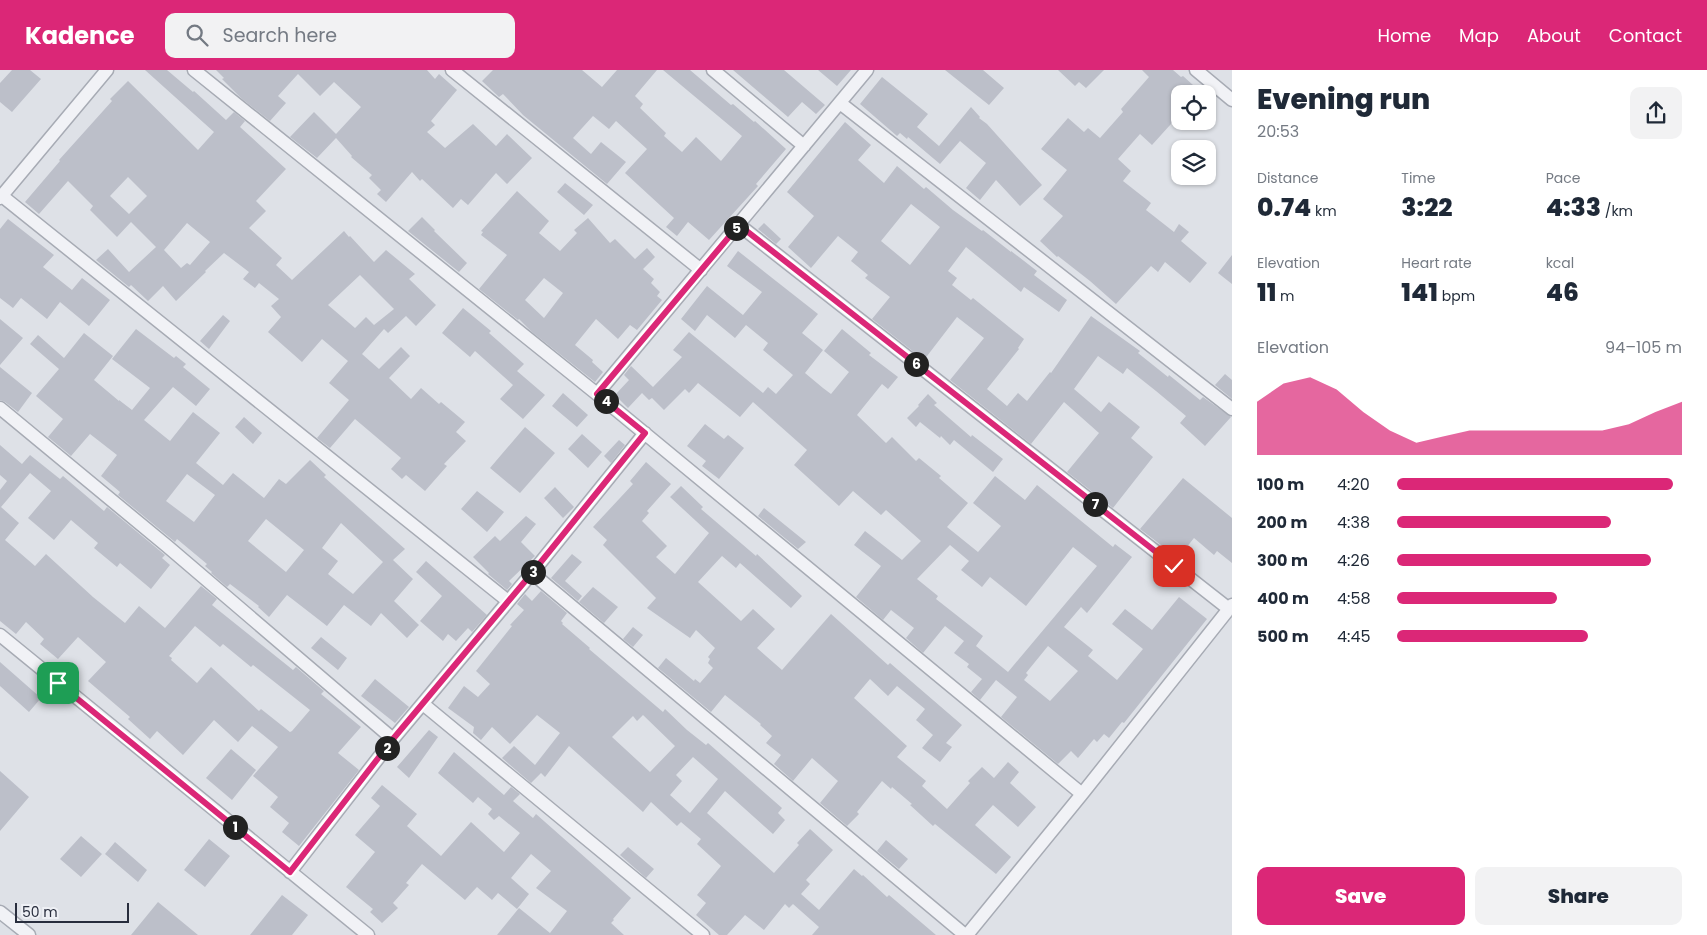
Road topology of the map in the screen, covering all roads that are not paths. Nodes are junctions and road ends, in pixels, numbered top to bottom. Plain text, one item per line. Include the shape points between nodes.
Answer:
1 (107, 70) edge
2 (194, 70) edge
3 (452, 70) edge
4 (713, 70) edge
5 (867, 70) edge
6 (1196, 70) edge
7 (1232, 100) edge
8 (840, 103) junction
9 (804, 146) junction
10 (1, 197) edge
11 (739, 225) junction
12 (701, 270) junction
13 (597, 394) junction
14 (0, 408) edge
15 (1232, 409) edge
16 (645, 433) junction
17 (532, 573) junction
18 (508, 602) junction
19 (1230, 607) edge
20 (0, 635) edge
21 (423, 704) junction
22 (393, 739) junction
23 (1082, 794) junction
24 (290, 872) junction
25 (0, 912) edge
26 (29, 935) edge
27 (368, 935) edge
28 (703, 935) edge
29 (966, 935) edge

1 - 10 street
2 - 13 street
3 - 12 street
4 - 9 street
5 - 8 street
6 - 7 street
8 - 9 street
8 - 15 street
9 - 11 street
10 - 18 street
11 - 12 street
11 - 19 street
12 - 13 street
13 - 16 street
14 - 22 street
16 - 17 street
16 - 23 street
17 - 18 street
17 - 29 street
18 - 21 street
19 - 23 street
20 - 24 street
21 - 22 street
21 - 28 street
22 - 24 street
23 - 29 street
24 - 27 street
25 - 26 street

